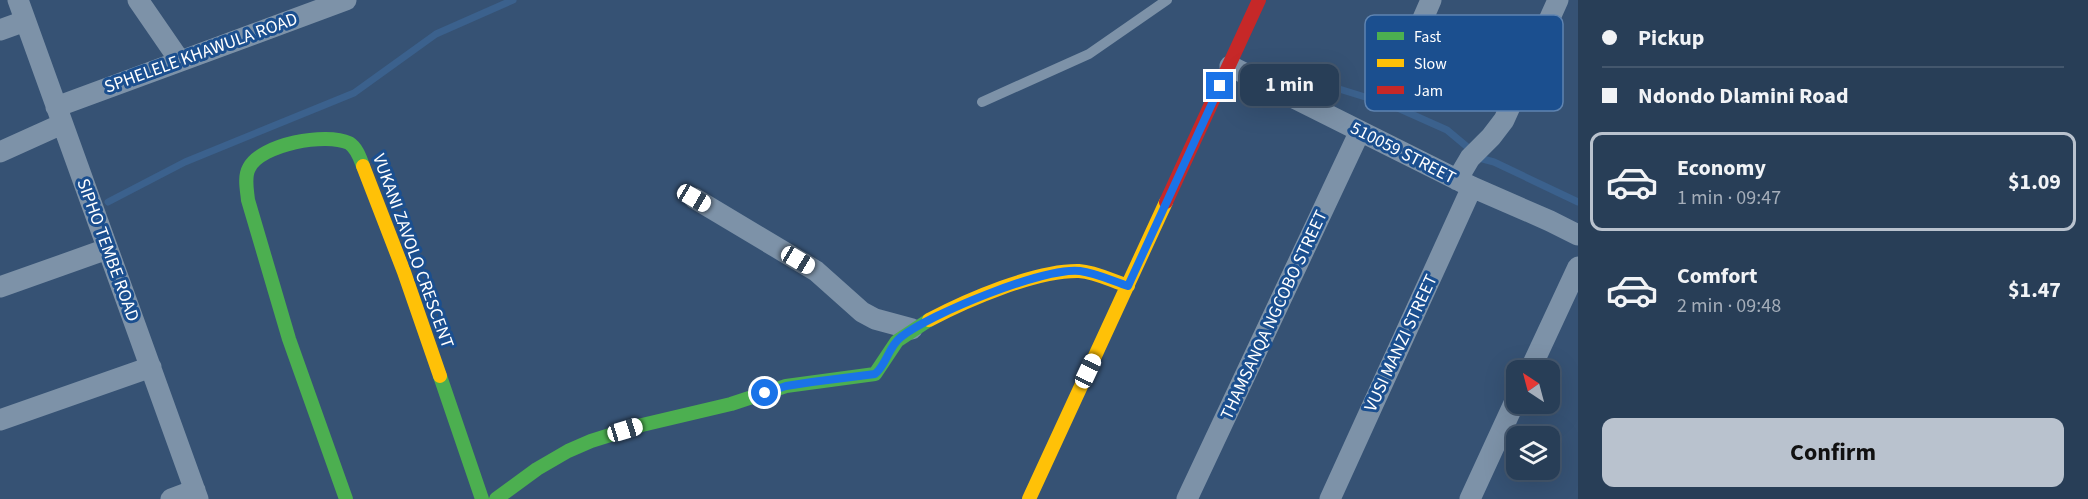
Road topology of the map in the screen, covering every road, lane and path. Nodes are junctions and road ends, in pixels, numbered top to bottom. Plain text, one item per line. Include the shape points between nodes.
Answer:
1 (18, 0) edge
2 (138, 0) edge
3 (346, 0) edge
4 (1167, 0) edge
5 (1259, 0) edge
6 (1431, 0) edge
7 (1558, 0) edge
8 (296, 8) edge
9 (1425, 15) edge
10 (1551, 15) edge
11 (25, 21) junction
12 (0, 30) edge
13 (180, 61) junction
14 (1230, 66) junction
15 (982, 102) dead end
16 (1508, 111) edge
17 (59, 116) junction
18 (1360, 131) junction
19 (0, 152) edge
20 (1464, 184) junction
21 (694, 198) dead end
22 (1578, 235) edge
23 (107, 249) junction
24 (1578, 267) edge
25 (1128, 286) junction
26 (0, 287) edge
27 (912, 329) junction
28 (1535, 360) edge
29 (151, 367) junction
30 (1509, 414) edge
31 (0, 420) edge
32 (197, 495) edge
33 (171, 499) edge
34 (346, 499) edge
35 (482, 499) edge
36 (496, 499) edge
37 (1029, 499) edge
38 (1187, 499) edge
39 (1330, 499) edge
40 (1470, 499) edge

1 - 11 street, SIPHO TEMBE ROAD
2 - 13 street
3 - 8 street, SPHELELE KHAWULA ROAD
4 - 15 lane via 1089,54
5 - 14 street
6 - 9 street
7 - 10 street, VUSI MANZI STREET
8 - 13 street, SPHELELE KHAWULA ROAD
11 - 12 street
11 - 17 street, SIPHO TEMBE ROAD
13 - 17 street, SPHELELE KHAWULA ROAD
14 - 18 street, 510059 STREET
14 - 25 street
16 - 20 street, VUSI MANZI STREET via 1491,137 1470,158
17 - 19 street, SPHELELE KHAWULA ROAD
17 - 23 street, SIPHO TEMBE ROAD
18 - 20 street, 510059 STREET
18 - 38 street, THAMSANQA NGCOBO STREET
20 - 22 street, 510059 STREET
20 - 39 street, VUSI MANZI STREET
21 - 27 street via 816,271 868,316
23 - 26 street
23 - 29 street, SIPHO TEMBE ROAD
24 - 28 street
25 - 27 street via 1080,271 1049,275 978,298
25 - 37 street
27 - 36 street via 890,347 875,374 786,386 591,441 537,469
29 - 31 street
29 - 32 street, SIPHO TEMBE ROAD
30 - 40 street
32 - 33 street
34 - 35 street, VUKANI ZAVOLO CRESCENT via 289,339 248,200 249,167 256,158 284,144 332,139 354,146 404,272

